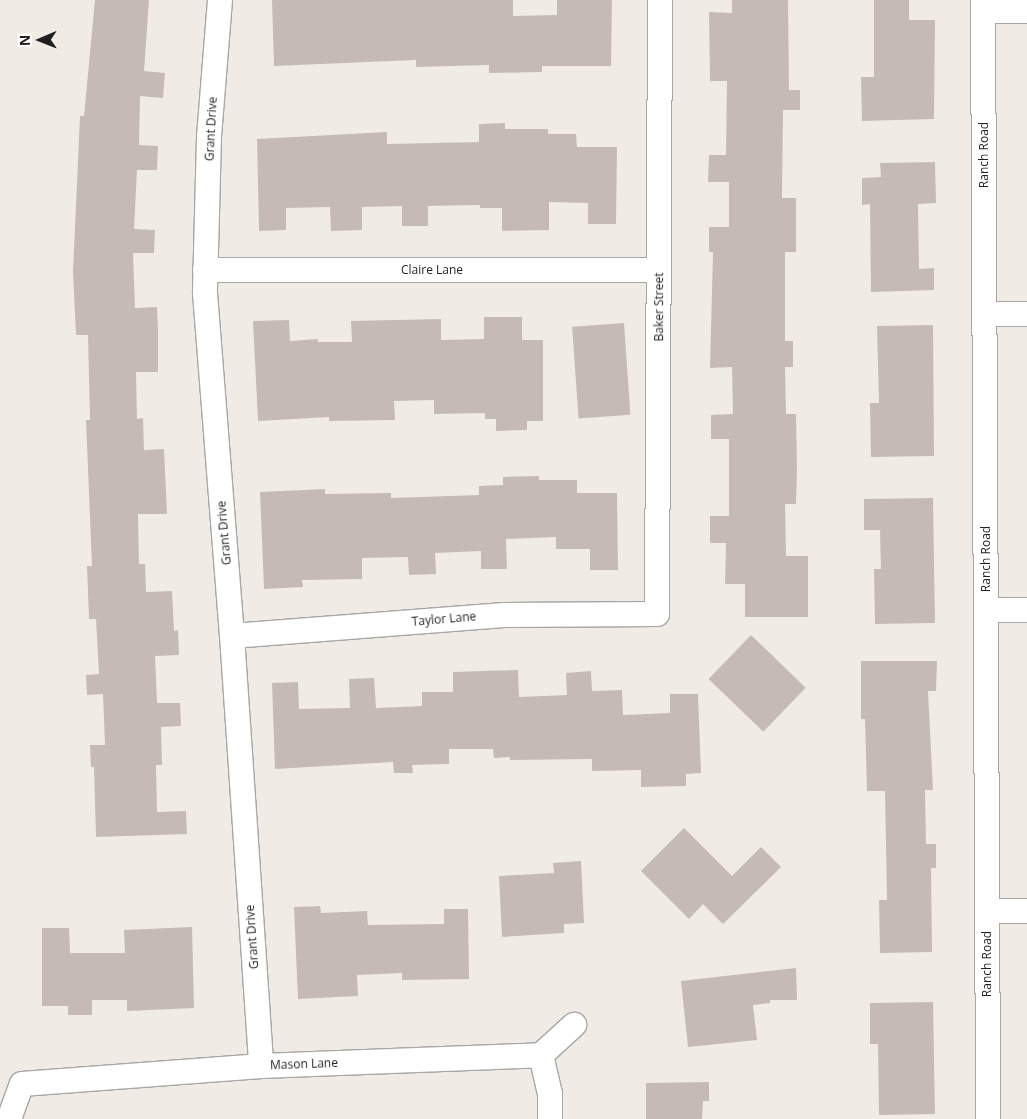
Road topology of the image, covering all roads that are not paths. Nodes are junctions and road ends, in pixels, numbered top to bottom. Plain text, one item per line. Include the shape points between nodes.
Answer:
1 (220, 0) edge
2 (660, 0) edge
3 (983, 5) edge
4 (1027, 10) edge
5 (206, 270) junction
6 (659, 270) junction
7 (984, 314) junction
8 (1027, 314) edge
9 (986, 610) junction
10 (1027, 610) edge
11 (657, 614) joint
12 (232, 636) junction
13 (987, 911) junction
14 (1027, 911) edge
15 (574, 1024) dead end
16 (541, 1055) junction
17 (261, 1066) junction
18 (9, 1119) edge
19 (550, 1119) edge
20 (988, 1119) edge

1 - 5 street, Grant Drive via 209,138
2 - 6 street, Baker Street
3 - 4 street
3 - 7 street, Ranch Road
5 - 6 street, Claire Lane
5 - 12 street, Grant Drive
6 - 11 street, Baker Street
7 - 8 street
7 - 9 street, Ranch Road
9 - 10 street
9 - 13 street, Ranch Road
11 - 12 street, Taylor Lane via 504,615
12 - 17 street, Grant Drive
13 - 14 street
13 - 20 street, Ranch Road
15 - 16 street
16 - 17 street, Mason Lane
16 - 19 street via 550,1093
17 - 18 street, Mason Lane via 22,1084

